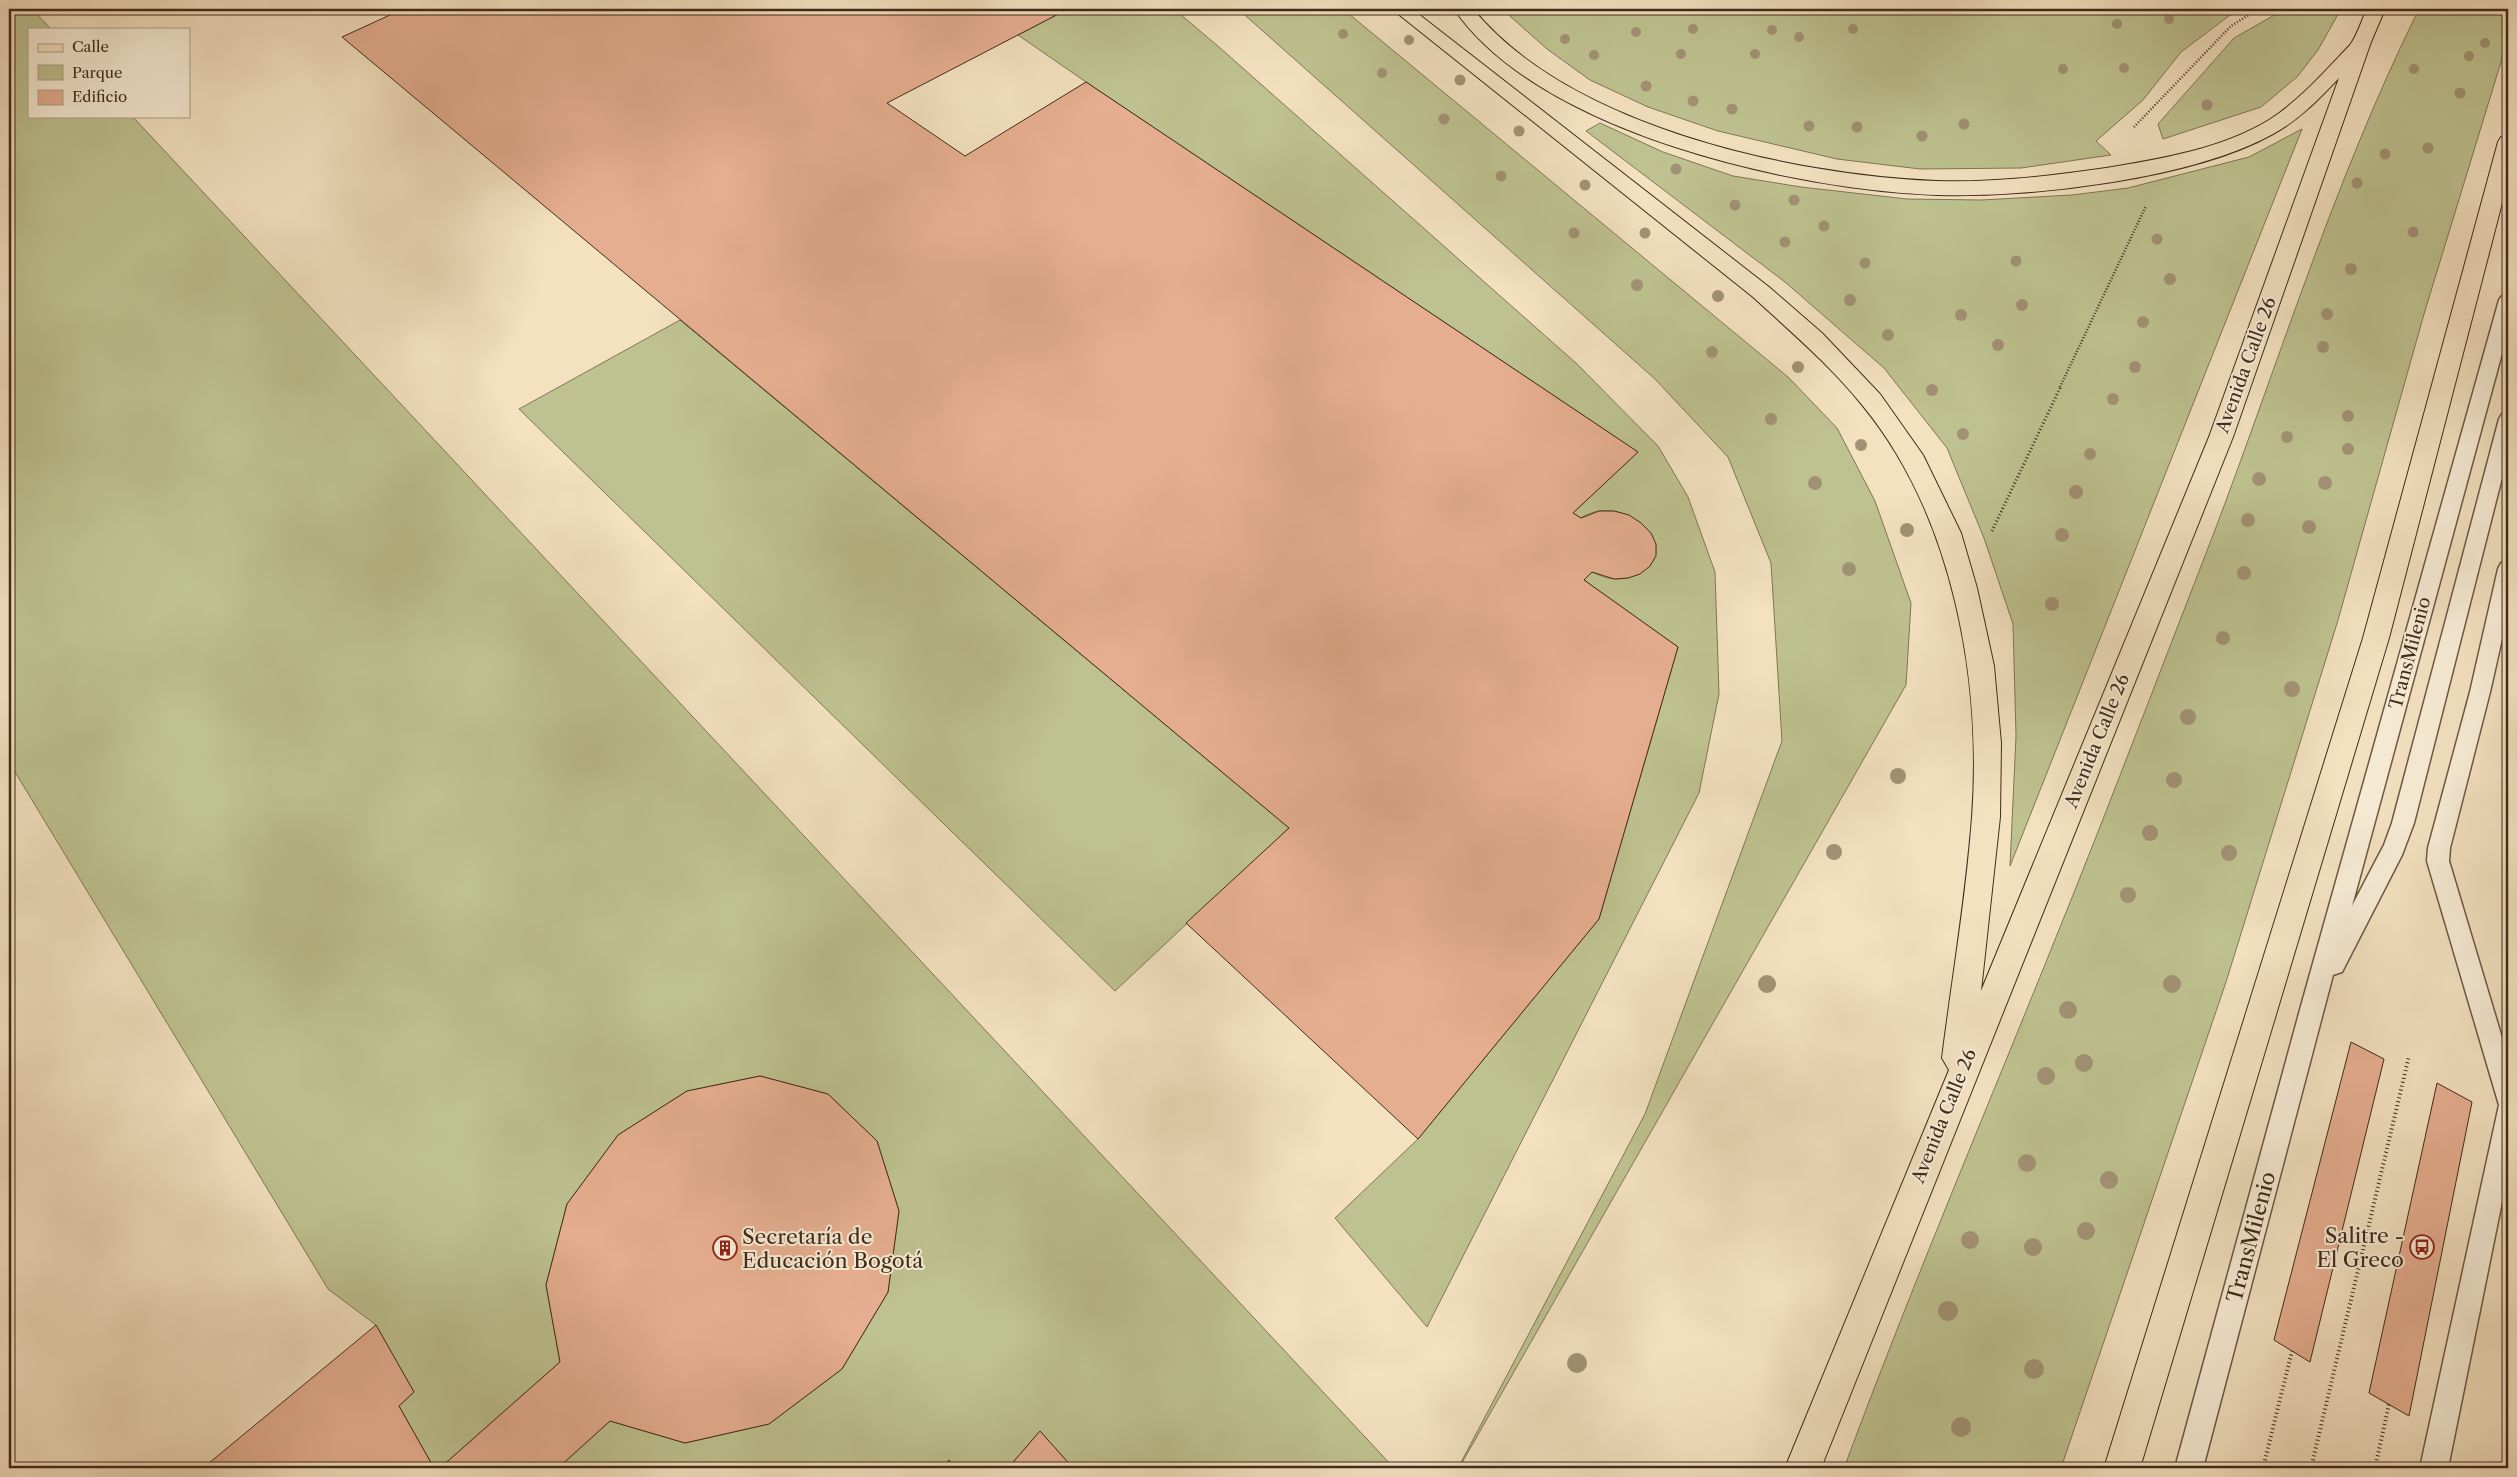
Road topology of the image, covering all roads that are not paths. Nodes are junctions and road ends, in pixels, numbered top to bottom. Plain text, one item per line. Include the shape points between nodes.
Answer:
1 (1400, 9) edge
2 (1463, 9) edge
3 (2376, 9) edge
4 (2361, 42) junction
5 (2508, 142) edge
6 (2508, 300) edge
7 (2508, 420) edge
8 (2508, 569) edge
9 (2480, 692) joint
10 (2313, 1006) junction
11 (1954, 1092) junction
12 (2508, 1098) edge
13 (2508, 1112) edge
14 (1803, 1468) edge
15 (2122, 1468) edge
16 (2189, 1468) edge
17 (2434, 1468) edge

1 - 11 main road via 1761,292 1814,339 1872,400 1914,461 1948,533 1964,588 1981,666 1987,743 1986,817
2 - 4 main road via 1518,62 1574,99 1639,127 1804,174 1902,185 1975,188 2060,182 2179,161 2219,150 2266,130 2299,107
3 - 4 main road, Avenida Calle 26
4 - 11 main road, Avenida Calle 26 via 2221,437
5 - 15 main road via 2376,638
6 - 10 lane, TransMilenio
7 - 10 lane, TransMilenio via 2399,835
8 - 9 lane
9 - 12 lane via 2438,861
10 - 16 lane, TransMilenio
11 - 14 main road, Avenida Calle 26
13 - 17 lane

